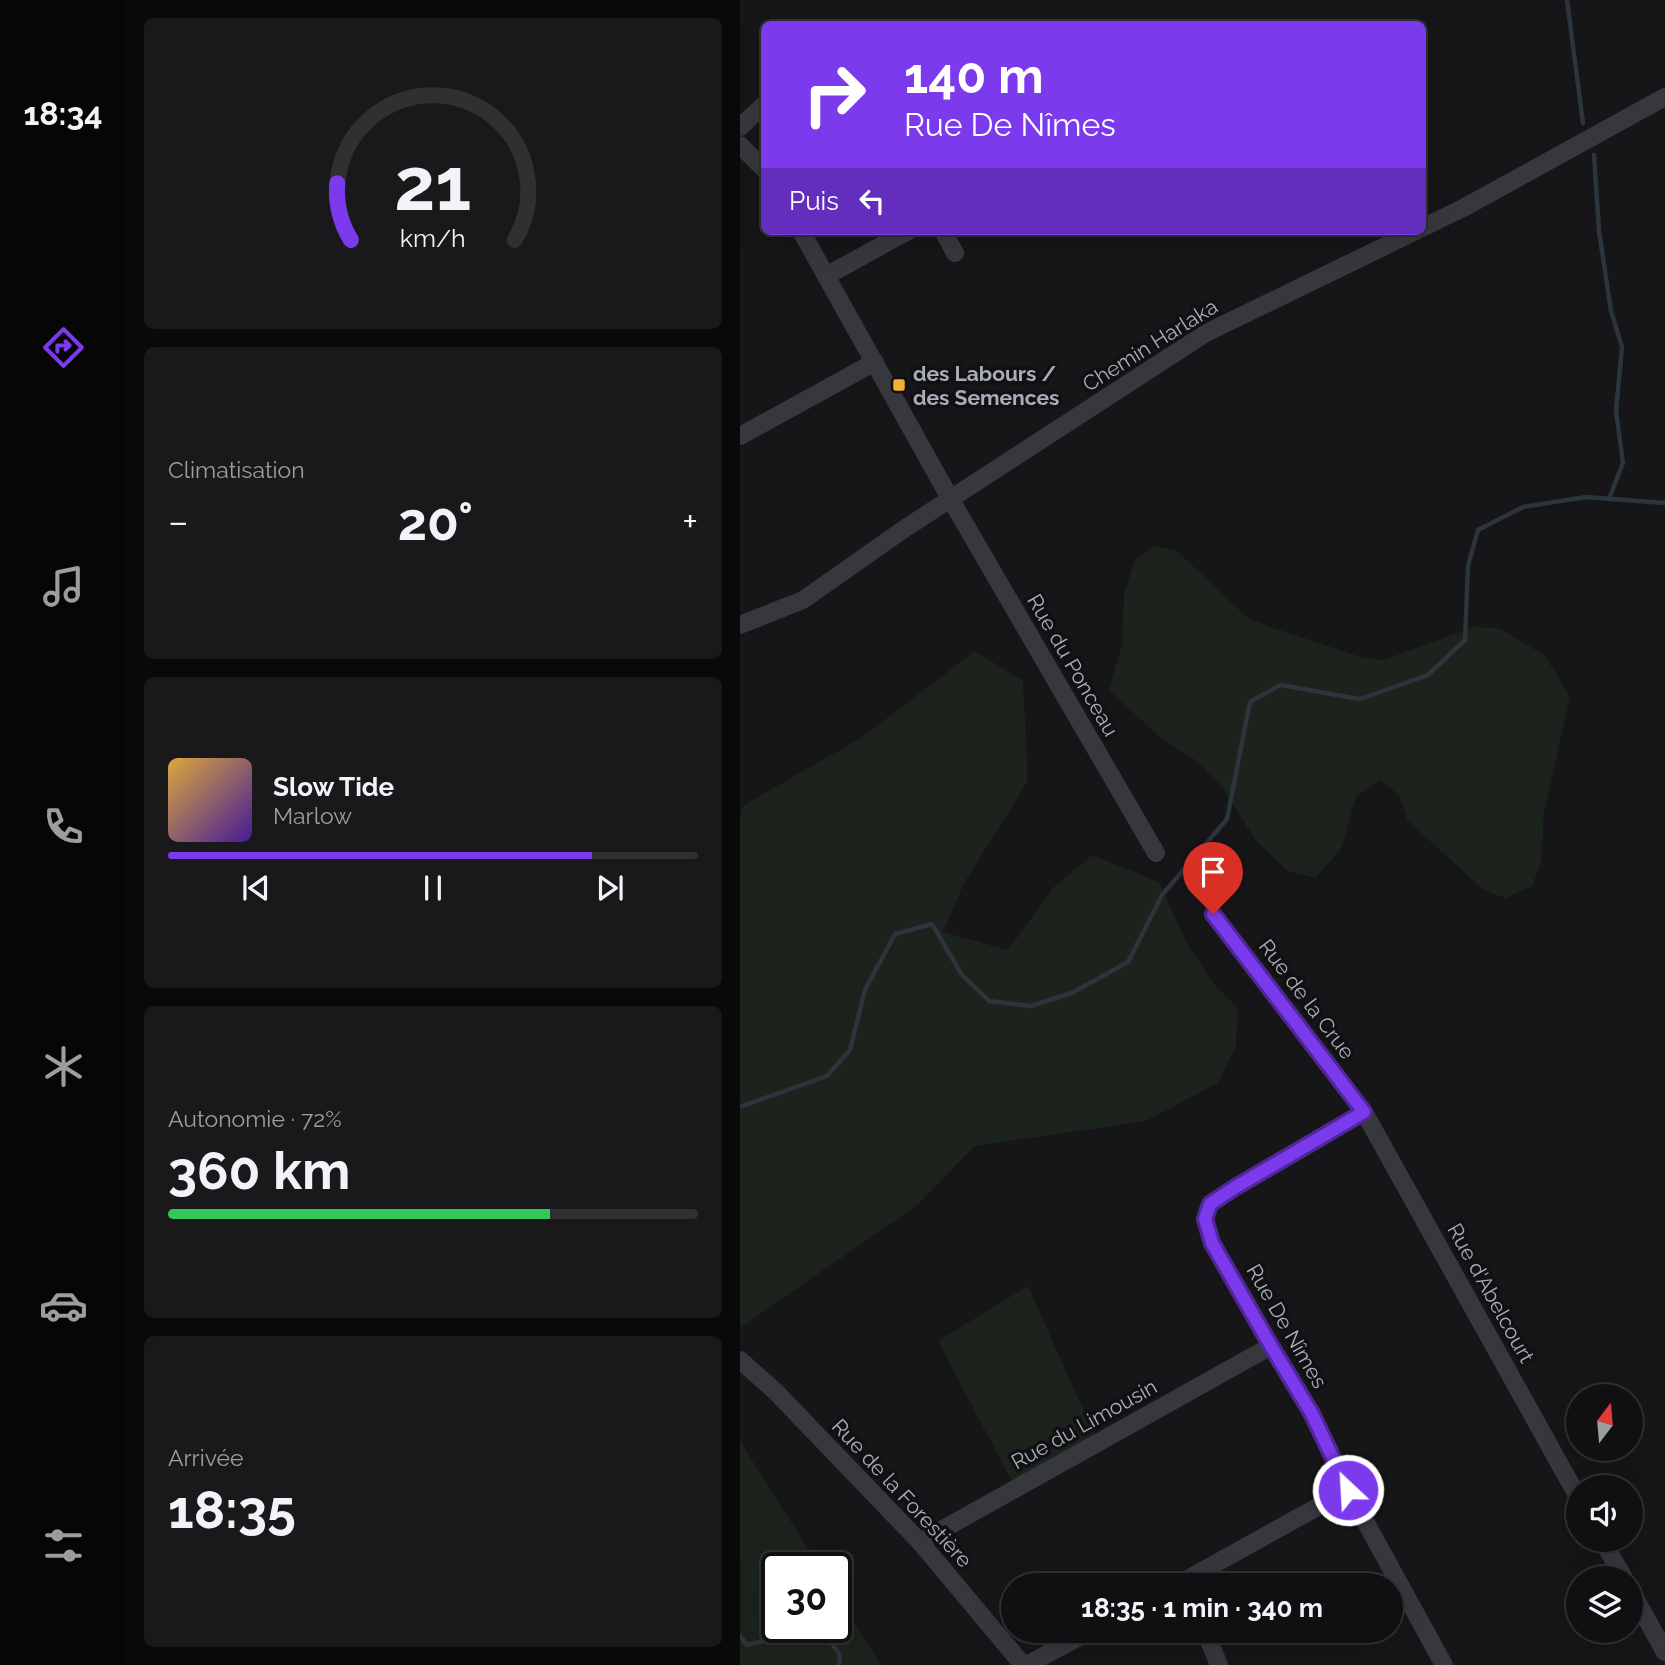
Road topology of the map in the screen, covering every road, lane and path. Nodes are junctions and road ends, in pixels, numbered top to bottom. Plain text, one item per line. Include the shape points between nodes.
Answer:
1 (1665, 97) edge
2 (761, 109) edge
3 (740, 127) edge
4 (740, 145) edge
5 (761, 166) edge
6 (1426, 226) edge
7 (803, 235) edge
8 (901, 235) edge
9 (945, 235) edge
10 (1408, 235) edge
11 (955, 253) dead end
12 (826, 276) junction
13 (875, 362) junction
14 (740, 436) edge
15 (951, 500) junction
16 (740, 625) edge
17 (1156, 853) dead end
18 (1213, 914) dead end
19 (1364, 1112) junction
20 (1271, 1346) junction
21 (740, 1360) edge
22 (1566, 1475) edge
23 (1348, 1490) junction
24 (920, 1542) junction
25 (1199, 1573) edge
26 (1643, 1613) edge
27 (1067, 1643) edge
28 (1210, 1643) edge
29 (1665, 1652) edge
30 (1025, 1665) edge
31 (1219, 1665) edge
32 (1444, 1665) edge

1 - 6 street
2 - 3 street
4 - 5 street
7 - 12 street, Rue du Ponceau
8 - 12 street
9 - 11 street
10 - 15 street, Chemin Harlaka via 1206,333
12 - 13 street, Rue du Ponceau
13 - 14 street
13 - 15 street, Rue du Ponceau
15 - 16 street, Chemin Harlaka via 803,600
15 - 17 street, Rue du Ponceau
18 - 19 street, Rue de la Crue
19 - 20 street, Rue De Nîmes via 1210,1204 1205,1219 1212,1243
19 - 22 street, Rue d'Abelcourt
20 - 23 street, Rue De Nîmes via 1312,1414
20 - 24 street, Rue du Limousin
21 - 24 street, Rue de la Forestière
23 - 25 street
23 - 32 street, Rue De Nîmes
24 - 30 street, Rue de la Forestière
26 - 29 street
27 - 30 street
28 - 31 street

